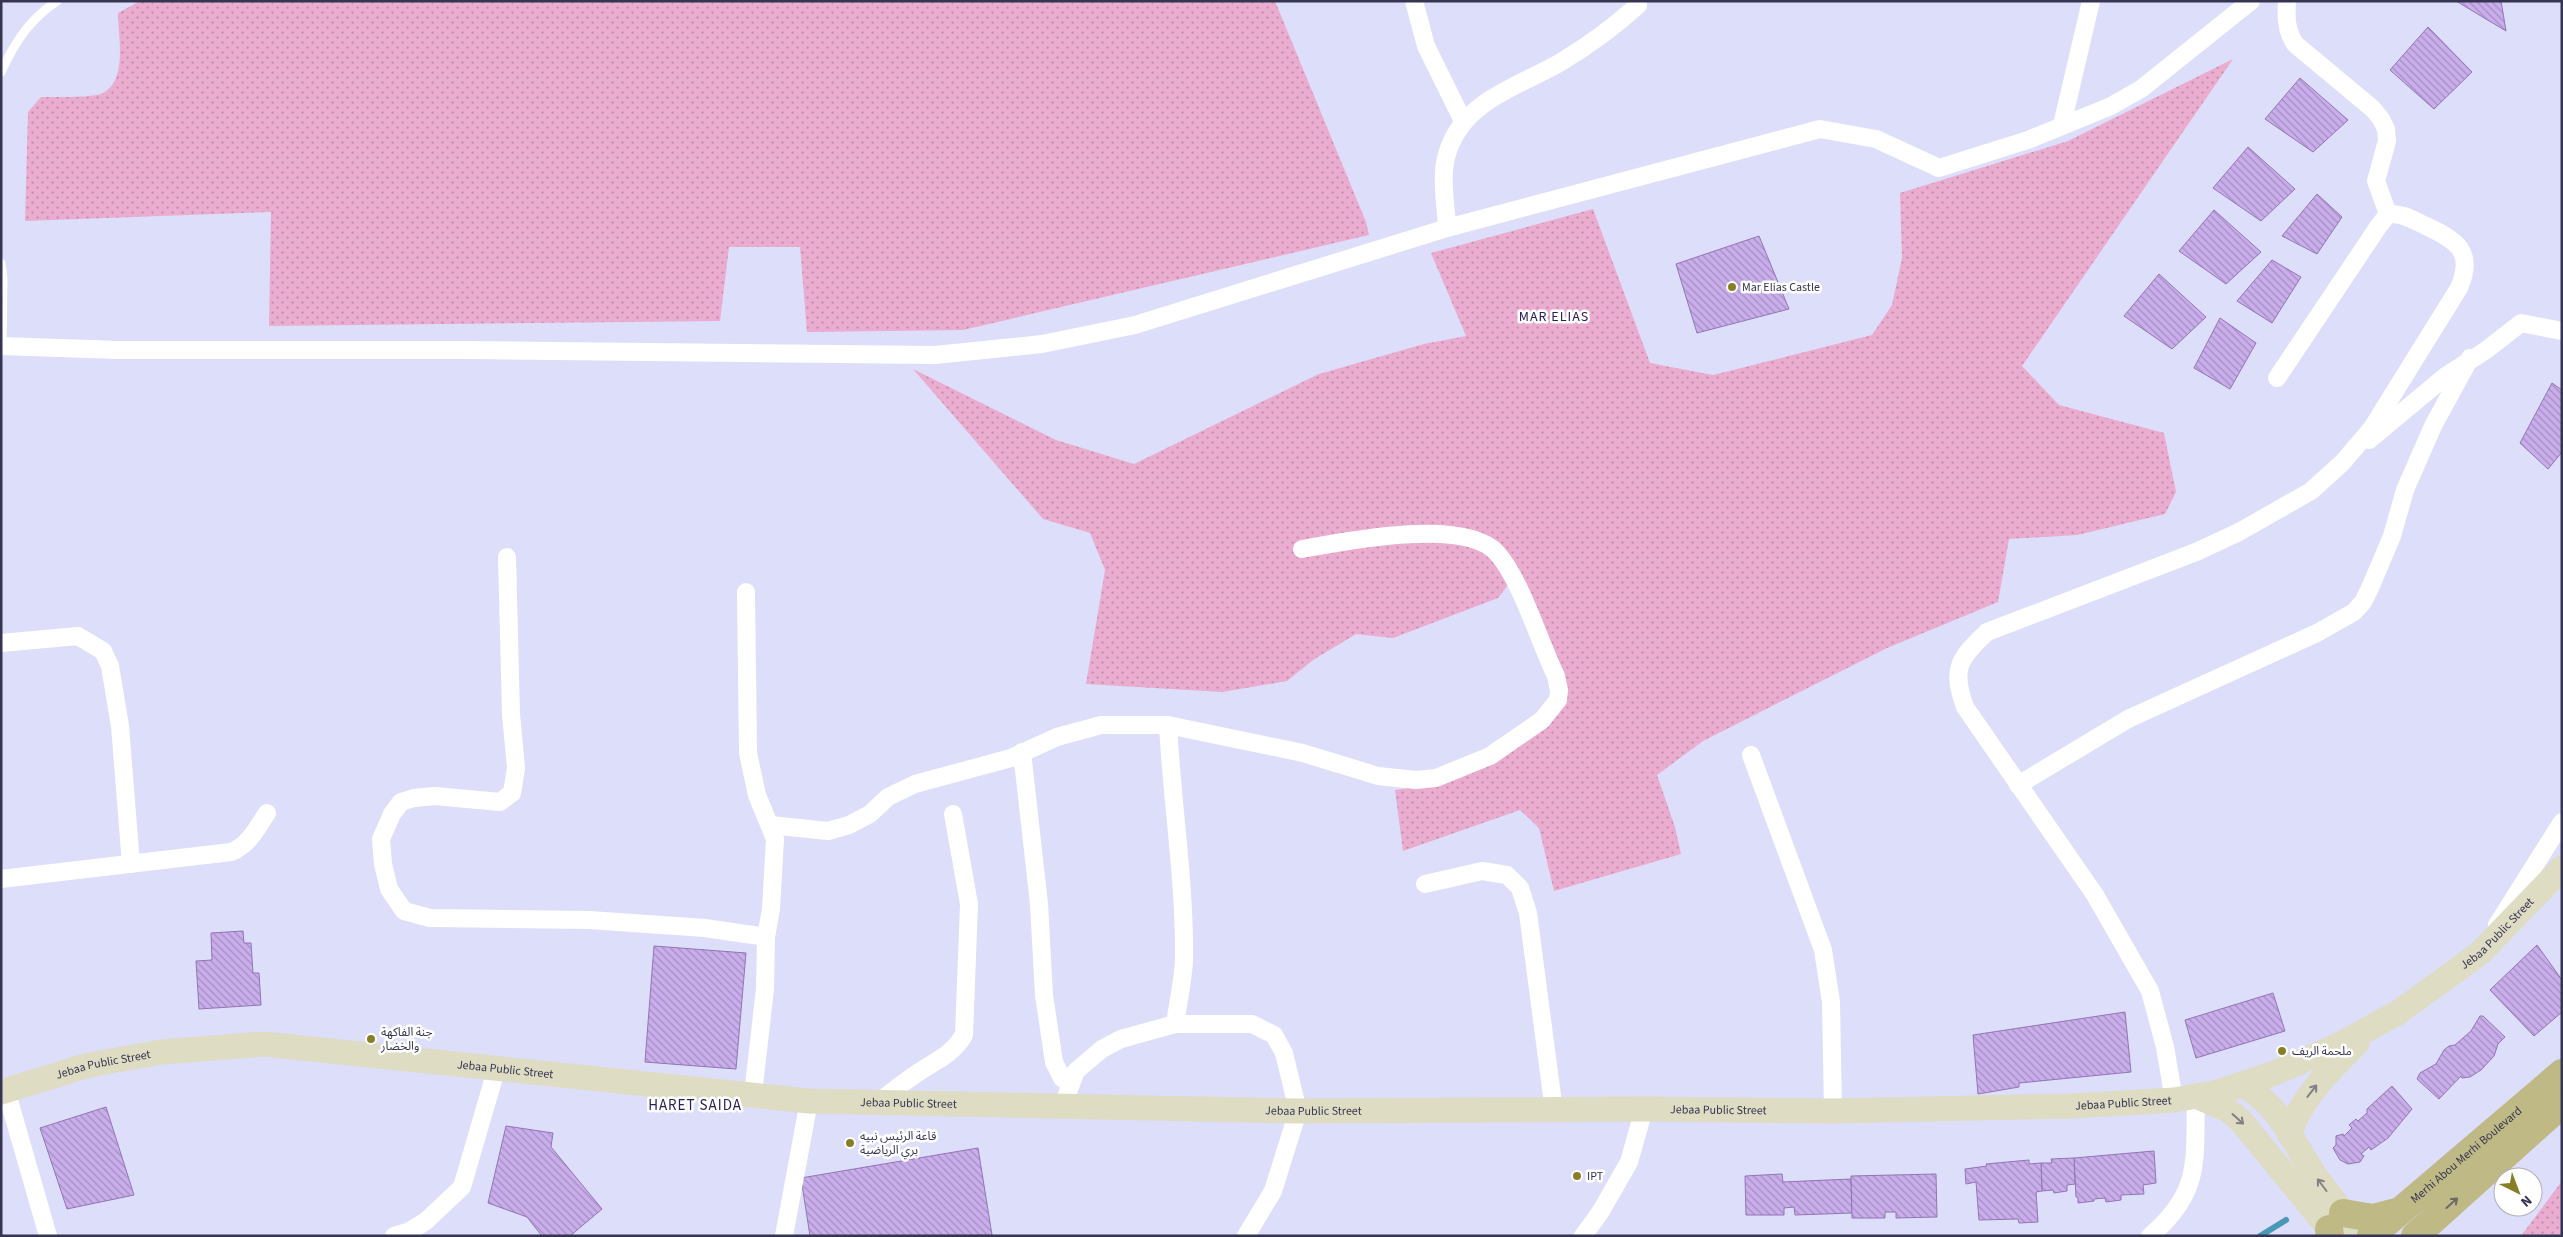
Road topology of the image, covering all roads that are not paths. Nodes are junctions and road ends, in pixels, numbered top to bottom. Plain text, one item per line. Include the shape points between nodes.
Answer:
1 (57, 1) edge
2 (1414, 1) edge
3 (1637, 1) edge
4 (2091, 1) edge
5 (2251, 1) edge
6 (2287, 1) edge
7 (1, 72) edge
8 (1463, 121) junction
9 (2062, 125) junction
10 (2388, 214) junction
11 (1447, 228) junction
12 (1, 263) edge
13 (2562, 331) edge
14 (1, 346) edge
15 (2470, 358) junction
16 (2277, 378) dead end
17 (2342, 463) junction
18 (1302, 549) dead end
19 (507, 557) dead end
20 (746, 592) dead end
21 (1, 643) edge
22 (1168, 724) junction
23 (1022, 752) junction
24 (1751, 755) dead end
25 (2018, 785) junction
26 (267, 813) dead end
27 (953, 814) dead end
28 (2562, 822) edge
29 (770, 825) junction
30 (131, 864) junction
31 (2562, 868) edge
32 (1, 879) edge
33 (1425, 884) dead end
34 (766, 937) junction
35 (2480, 953) junction
36 (1175, 1024) junction
37 (2371, 1028) junction
38 (497, 1067) junction
39 (2562, 1073) edge
40 (2242, 1085) junction
41 (4, 1091) edge
42 (753, 1094) junction
43 (1066, 1094) junction
44 (2185, 1098) junction
45 (809, 1101) junction
46 (880, 1101) junction
47 (2562, 1104) edge
48 (1644, 1109) junction
49 (1298, 1111) junction
50 (1554, 1111) junction
51 (1834, 1111) junction
52 (2289, 1134) junction
53 (2401, 1210) junction
54 (2334, 1228) edge
55 (48, 1236) edge
56 (394, 1236) edge
57 (784, 1236) edge
58 (1246, 1236) edge
59 (1583, 1236) edge
60 (2150, 1236) edge
61 (2364, 1236) edge
62 (2371, 1236) edge
63 (2415, 1236) edge

1 - 7 lane via 42,12 15,42
2 - 8 street via 1426,46
3 - 8 street via 1638,6 1615,26 1555,65 1489,99
4 - 9 street
5 - 9 street via 2141,89 2112,106
6 - 10 street via 2288,34 2295,44 2373,109 2386,129 2387,141 2376,181
8 - 11 street via 1448,148 1443,171
9 - 11 street via 2028,140 1939,168 1876,139 1820,129
10 - 16 street
10 - 17 street via 2403,215 2452,238 2464,256 2464,277 2372,428
11 - 14 street via 1135,325 1042,344 935,355 118,350
12 - 14 lane
13 - 15 street via 2521,323 2485,351
15 - 17 street
15 - 25 street via 2432,426 2405,490 2392,536 2370,588 2354,612 2316,633 2128,719
17 - 25 street via 2310,491 2239,532 2130,578 1987,632 1965,653 1958,687 1965,707
18 - 22 street via 1442,533 1484,542 1495,551 1513,577 1556,676 1560,690 1558,700 1542,720 1490,756 1436,778 1416,780 1378,776 1303,753
19 - 34 street via 515,786 500,802 435,796 401,802 381,839 382,864 397,903 404,911 430,918 589,920 705,928
20 - 29 street via 748,753 758,795
21 - 30 street via 78,636 103,651 110,666 120,726
22 - 23 street via 1101,725 1057,737
22 - 36 street via 1183,899 1184,962
23 - 29 street via 1011,758 915,784 888,797 863,818 828,832
23 - 43 street via 1039,904 1044,995 1054,1062
24 - 51 street via 1823,950 1831,1002
25 - 44 street via 2095,895 2150,991 2165,1047
26 - 30 street via 249,841 231,852
27 - 46 street via 969,904 964,1035 957,1047 942,1060 920,1071
28 - 35 street
29 - 34 street via 774,839 771,909
30 - 32 street
31 - 35 main road, Jebaa Public Street
33 - 50 street via 1482,871 1508,875 1520,888 1528,914
34 - 42 street via 765,989
35 - 37 main road, Jebaa Public Street via 2399,1012
36 - 43 street via 1121,1039 1102,1049 1076,1071
36 - 49 street via 1252,1024 1274,1035 1284,1053
37 - 40 main road, Jebaa Public Street via 2339,1045
52 -> 37 main road via 2311,1092
38 - 41 main road, Jebaa Public Street via 264,1044 161,1052 89,1064
38 - 42 main road, Jebaa Public Street
38 - 56 street via 462,1187 426,1221
39 - 53 main road, Merhi Abou Merhi Boulevard
40 - 44 main road, Jebaa Public Street
40 - 52 main road via 2267,1101
41 - 55 street
42 - 45 main road, Jebaa Public Street
43 - 46 main road, Jebaa Public Street
43 - 49 main road, Jebaa Public Street
44 - 51 main road, Jebaa Public Street via 2072,1106
44 -> 54 main road via 2228,1110 2241,1121
44 - 60 street via 2194,1169 2189,1188 2174,1213
45 - 46 main road, Jebaa Public Street
45 - 57 street
63 -> 47 main road, Merhi Abou Merhi Boulevard
48 - 50 main road, Jebaa Public Street
48 - 51 main road, Jebaa Public Street
48 - 59 street via 1629,1162
49 - 50 main road, Jebaa Public Street
49 - 58 street via 1273,1191
54 -> 52 main road via 2316,1177
53 - 54 main road
53 - 62 main road, Merhi Abou Merhi Boulevard
54 - 61 main road

